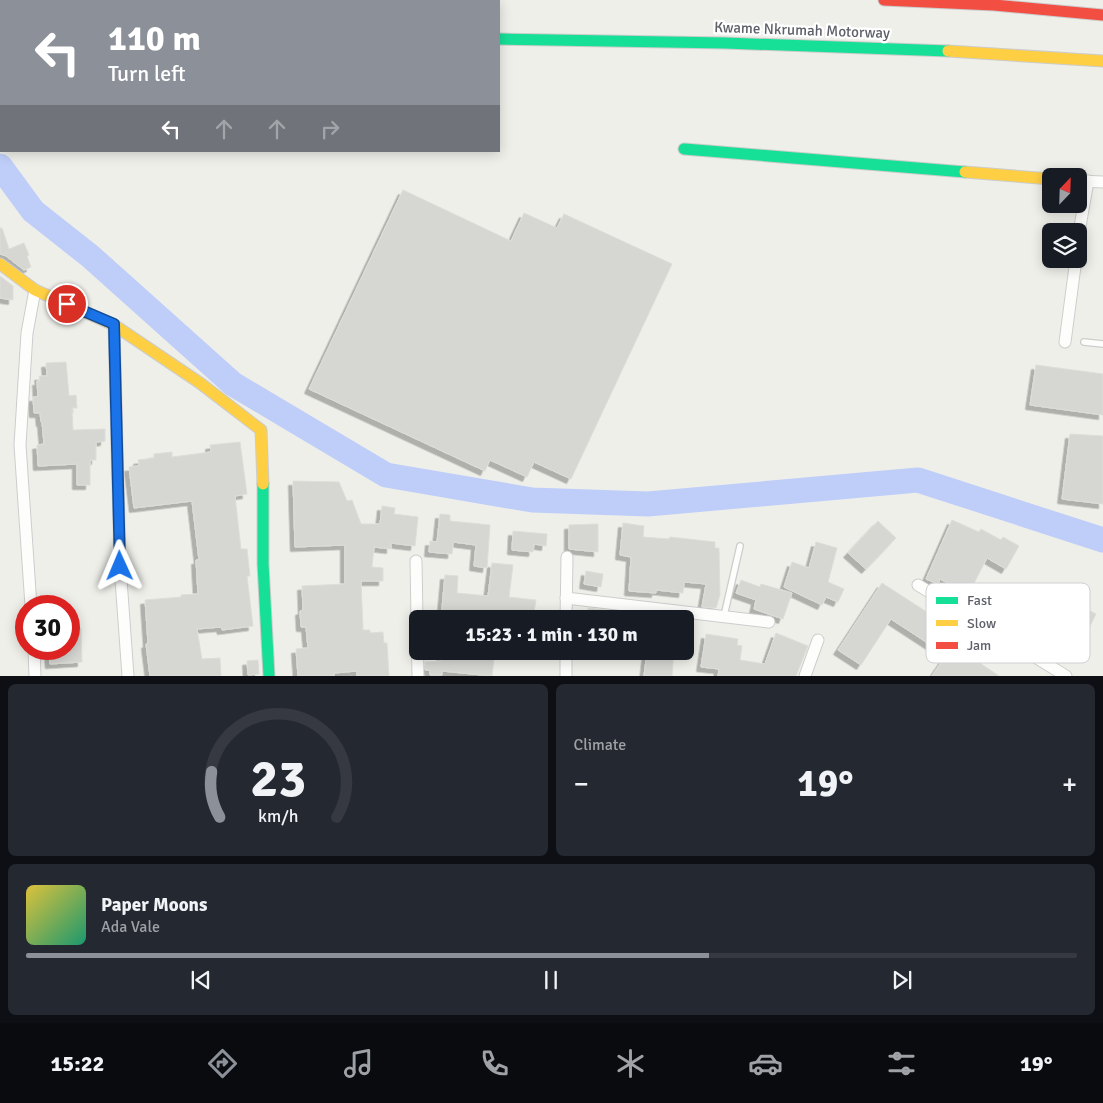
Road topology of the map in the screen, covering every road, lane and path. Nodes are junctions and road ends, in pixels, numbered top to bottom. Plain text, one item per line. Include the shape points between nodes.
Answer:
1 (884, 0) edge
2 (1103, 14) edge
3 (500, 39) edge
4 (1103, 61) edge
5 (684, 149) dead end
6 (1042, 177) edge
7 (1088, 181) edge
8 (1103, 182) edge
9 (0, 264) edge
10 (1075, 268) edge
11 (35, 290) junction
12 (114, 324) junction
13 (1066, 342) dead end
14 (1084, 342) dead end
15 (1103, 344) edge
16 (740, 546) dead end
17 (567, 557) dead end
18 (416, 562) dead end
19 (918, 585) dead end
20 (926, 590) edge
21 (30, 595) edge
22 (566, 598) junction
23 (566, 610) edge
24 (724, 616) junction
25 (769, 622) dead end
26 (818, 640) dead end
27 (34, 660) edge
28 (566, 660) edge
29 (1045, 663) edge
30 (35, 676) edge
31 (128, 676) edge
32 (269, 676) edge
33 (418, 676) edge
34 (566, 676) edge
35 (805, 676) edge
36 (1066, 676) edge

1 - 2 main road
3 - 4 main road, Kwame Nkrumah Motorway via 777,43
5 - 6 main road
7 - 8 street
9 - 11 main road
10 - 13 street
11 - 12 main road
11 - 21 street via 27,332 20,445
12 - 31 street via 120,566
12 - 32 main road via 261,430
14 - 15 lane
16 - 24 lane
17 - 22 street
18 - 33 street
19 - 20 street
22 - 23 street
22 - 24 street
24 - 25 street
26 - 35 street
27 - 30 street
28 - 34 street
29 - 36 street

